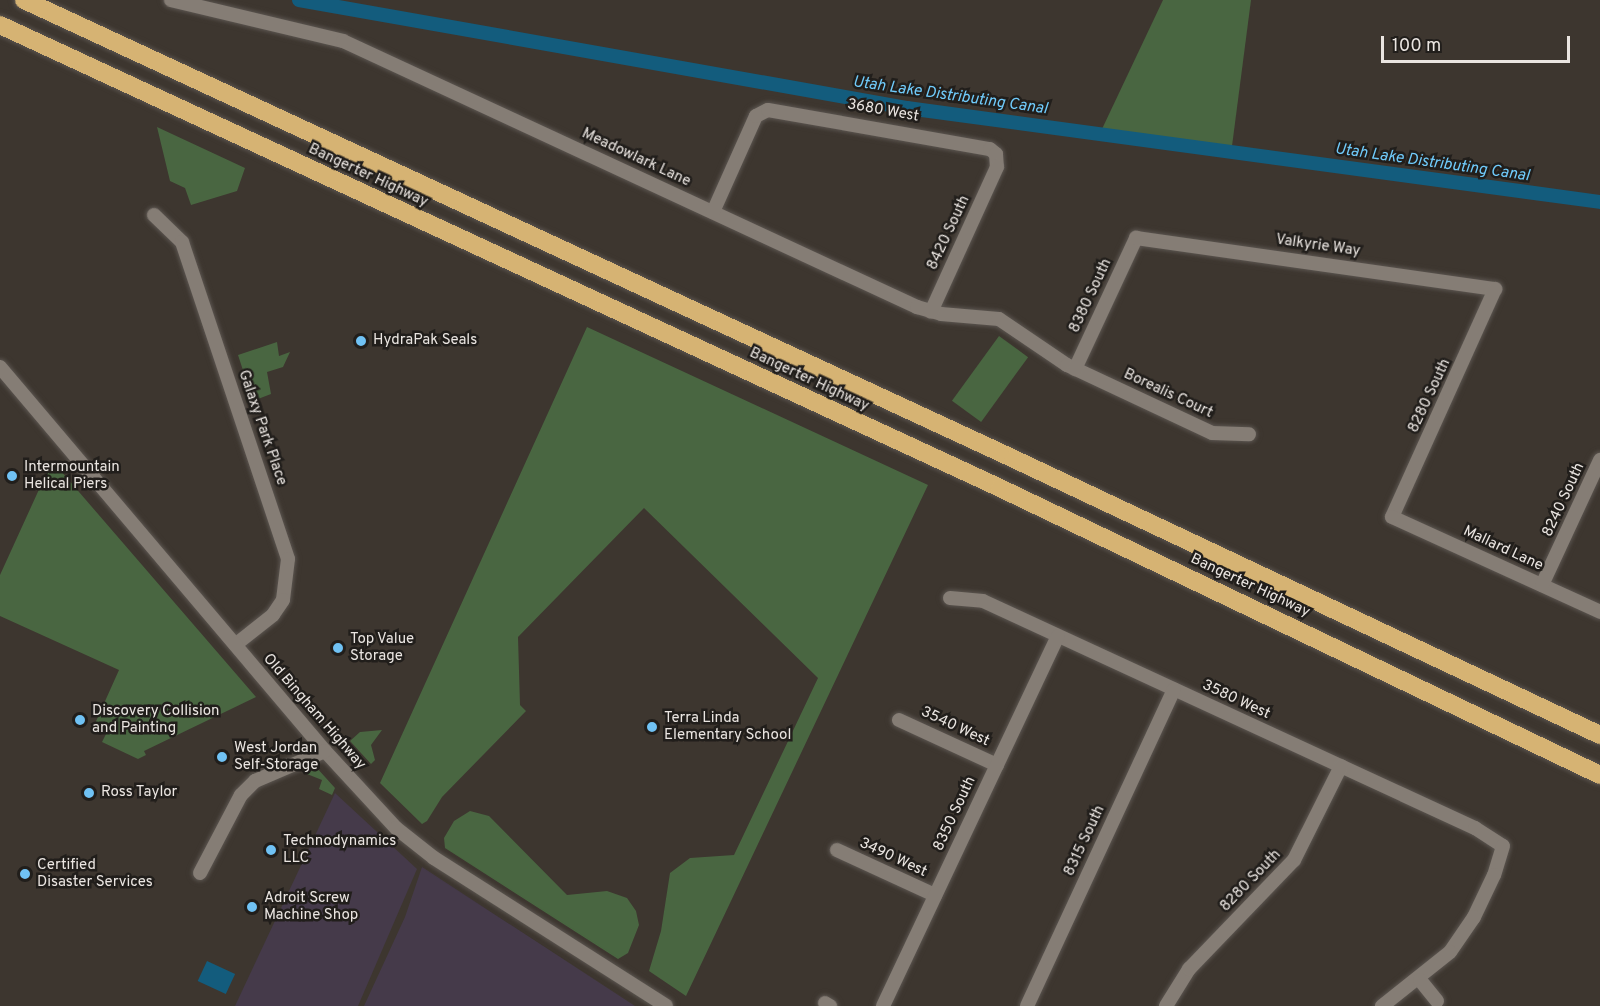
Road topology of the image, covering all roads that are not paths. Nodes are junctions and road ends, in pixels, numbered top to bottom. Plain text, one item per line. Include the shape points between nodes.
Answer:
1 (24, 0) edge
2 (171, 0) edge
3 (0, 25) edge
4 (997, 167) joint
5 (712, 212) junction
6 (154, 215) dead end
7 (1136, 238) joint
8 (1495, 289) joint
9 (932, 312) junction
10 (0, 367) edge
11 (1075, 369) junction
12 (1250, 434) dead end
13 (1600, 460) edge
14 (1392, 517) joint
15 (1542, 585) junction
16 (950, 598) dead end
17 (1600, 612) edge
18 (1058, 636) junction
19 (235, 645) junction
20 (1174, 690) junction
21 (899, 720) dead end
22 (1600, 735) edge
23 (325, 750) junction
24 (997, 765) junction
25 (1341, 766) junction
26 (1600, 775) edge
27 (837, 850) dead end
28 (200, 873) dead end
29 (935, 895) junction
30 (1420, 980) junction
31 (1437, 1001) dead end
32 (666, 1006) edge
33 (883, 1006) edge
34 (1027, 1006) edge
35 (1166, 1006) edge
36 (1382, 1006) edge

1 - 22 highway, Bangerter Highway
2 - 5 street, Meadowlark Lane via 343,41
3 - 26 highway, Bangerter Highway via 1000,488
4 - 5 street, 3680 West via 996,154 990,149 958,141 780,110 761,112
4 - 9 street, 8420 South
5 - 9 street, Meadowlark Lane
6 - 19 street, Galaxy Park Place via 182,242 288,559 283,600 273,615
7 - 8 street, Valkyrie Way
7 - 11 street, 8380 South
8 - 14 street, 8280 South
9 - 11 street, Meadowlark Lane via 999,320
10 - 19 street, Old Bingham Highway
11 - 12 street, Borealis Court via 1217,435
13 - 15 street, 8240 South
14 - 15 street, Mallard Lane
15 - 17 street, Mallard Lane
16 - 18 street, 3580 West via 982,601
18 - 20 street, 3580 West
18 - 24 street, 8350 South
19 - 23 street, Old Bingham Highway
20 - 25 street, 3580 West
20 - 34 street, 8315 South
21 - 24 street, 3540 West
23 - 28 street via 248,788 223,825
23 - 32 street, Old Bingham Highway via 380,812 429,855
24 - 29 street, 8350 South
25 - 30 street, 3580 West via 1475,828 1503,846 1468,926 1450,952
25 - 35 street, 8280 South via 1294,860 1189,969
27 - 29 street, 3490 West
29 - 33 street, 8350 South
30 - 31 street
30 - 36 street

